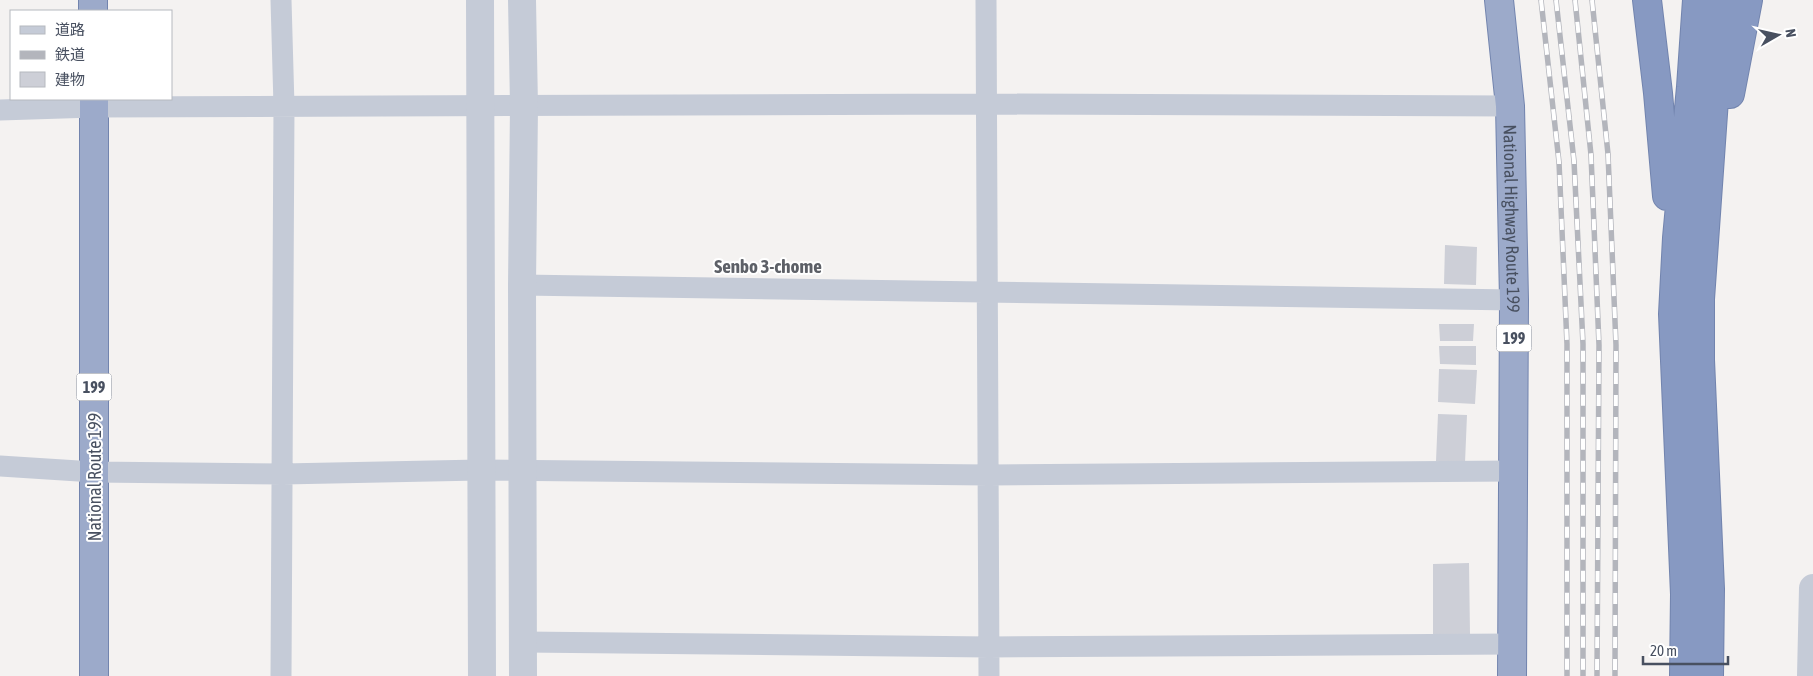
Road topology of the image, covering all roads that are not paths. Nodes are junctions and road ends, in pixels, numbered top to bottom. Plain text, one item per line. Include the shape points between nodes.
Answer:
1 (281, 0) edge
2 (480, 0) edge
3 (522, 0) edge
4 (986, 0) edge
5 (1499, 0) edge
6 (1647, 0) edge
7 (1697, 0) edge
8 (1721, 0) edge
9 (1748, 0) edge
10 (94, 103) edge
11 (985, 104) junction
12 (284, 106) junction
13 (480, 106) junction
14 (524, 106) junction
15 (1510, 106) junction
16 (0, 110) edge
17 (1704, 237) junction
18 (522, 285) junction
19 (987, 293) junction
20 (1514, 300) junction
21 (1673, 314) junction
22 (0, 466) edge
23 (480, 470) junction
24 (523, 470) junction
25 (1513, 471) junction
26 (94, 472) junction
27 (283, 474) junction
28 (989, 475) junction
29 (1813, 588) edge
30 (524, 642) junction
31 (1512, 644) junction
32 (989, 647) junction
33 (94, 676) edge
34 (281, 676) edge
35 (482, 676) edge
36 (524, 676) edge
37 (989, 676) edge
38 (1512, 676) edge
39 (1684, 676) edge
40 (1709, 676) edge
41 (1811, 676) edge

1 - 12 street
2 - 13 street
3 - 14 street
4 - 11 street
5 - 15 highway, National Highway Route 199 / 199
6 - 21 highway via 1665,167
7 - 21 highway via 1676,238
8 - 17 highway
9 - 17 highway
10 - 12 street
10 - 16 street
10 - 26 highway, National Route 199 / 199
11 - 14 street
11 - 15 street
11 - 19 street
12 - 13 street
12 - 27 street
13 - 14 street
13 - 23 street
14 - 18 street
15 - 20 highway, National Highway Route 199 / 199
17 - 40 highway via 1700,360 1710,589
18 - 19 street
18 - 24 street
19 - 20 street
19 - 28 street
20 - 25 highway, National Highway Route 199 / 199
21 - 39 highway via 1685,594
22 - 26 street
23 - 24 street
23 - 27 street
23 - 35 street
24 - 28 street
24 - 30 street
25 - 28 street
25 - 31 highway, National Highway Route 199 / 199
26 - 27 street
26 - 33 highway, National Route 199 / 199
27 - 34 street
28 - 32 street
29 - 41 street
30 - 32 street
30 - 36 street
31 - 32 street
31 - 38 highway, National Highway Route 199 / 199
32 - 37 street

